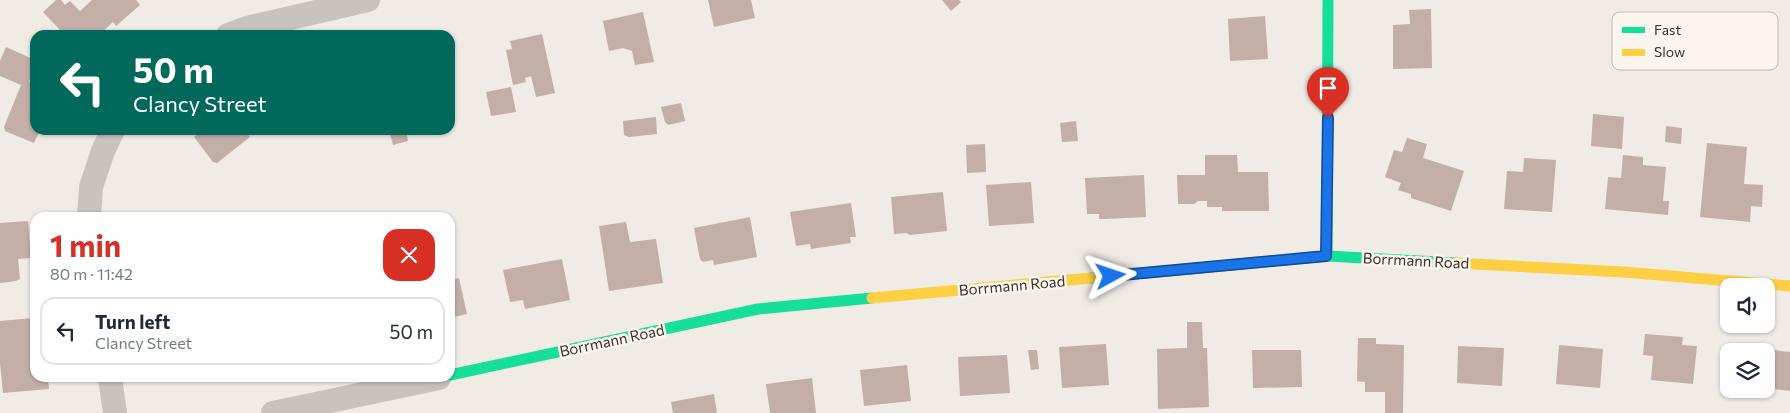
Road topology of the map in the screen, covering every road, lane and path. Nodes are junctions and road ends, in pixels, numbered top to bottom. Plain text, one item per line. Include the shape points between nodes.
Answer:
1 (368, 0) edge
2 (1328, 0) edge
3 (242, 30) edge
4 (111, 135) edge
5 (89, 212) edge
6 (1326, 256) junction
7 (1790, 286) edge
8 (455, 374) edge
9 (111, 382) edge
10 (420, 382) edge
11 (115, 413) edge
12 (273, 413) edge

1 - 3 street
2 - 6 street
4 - 5 street via 91,187
6 - 7 street, Borrmann Road via 1624,272
6 - 8 street, Borrmann Road via 758,309
9 - 11 street
10 - 12 street

